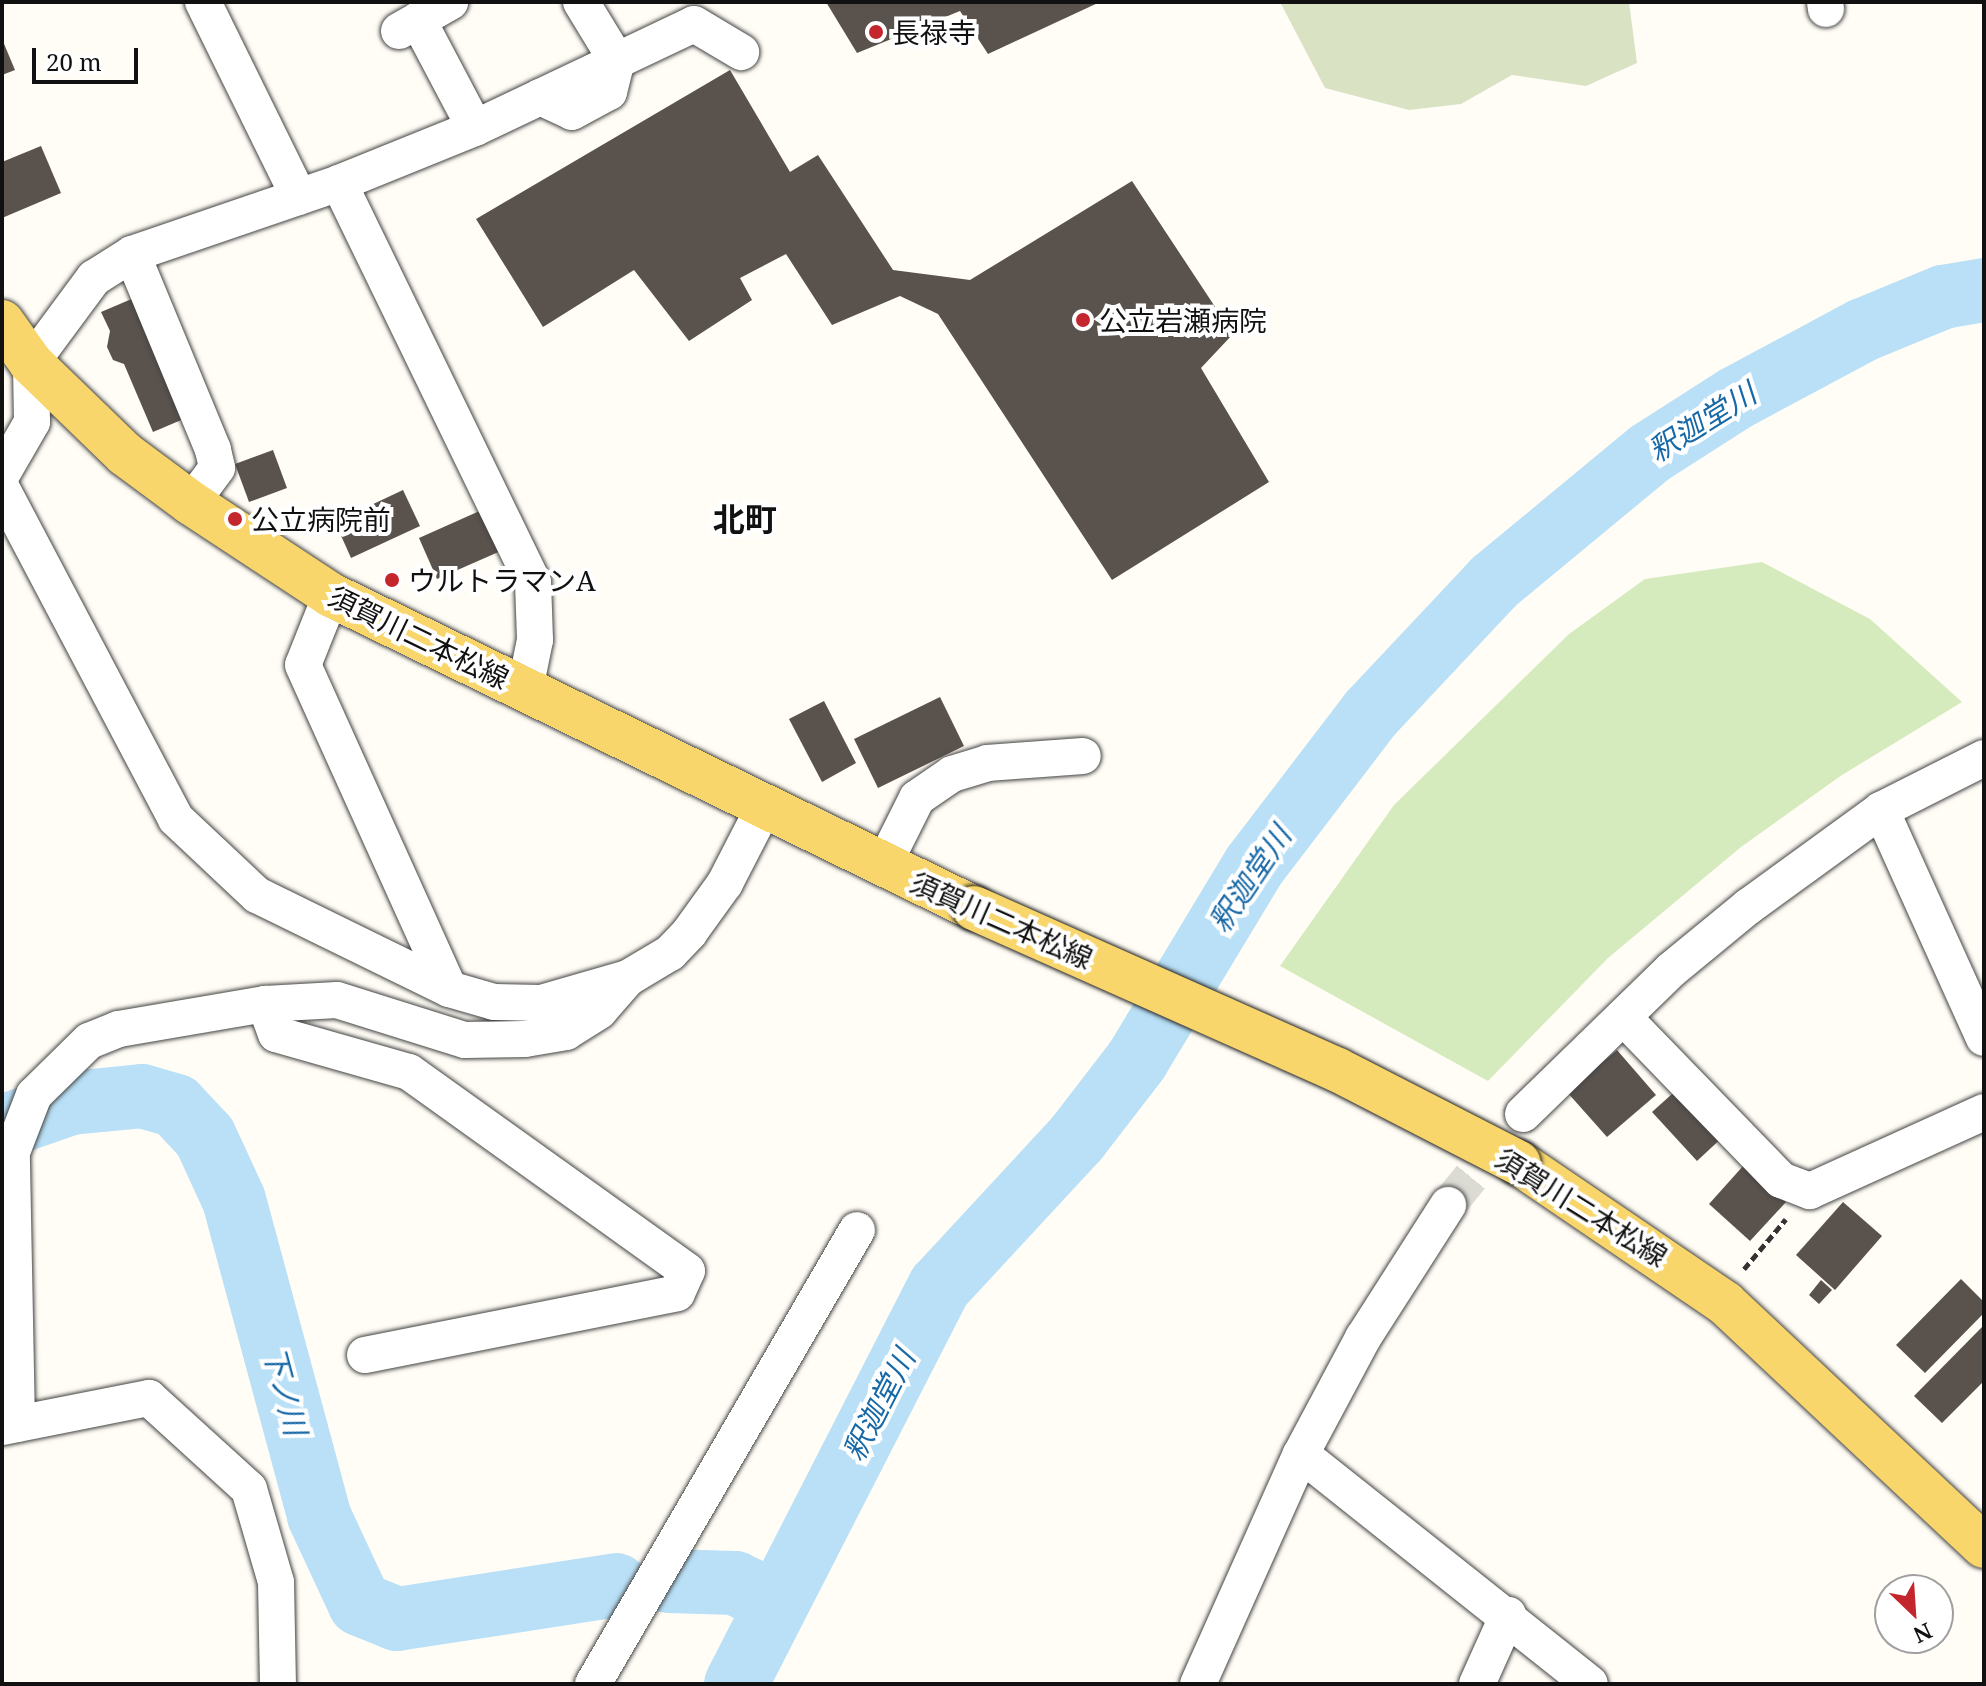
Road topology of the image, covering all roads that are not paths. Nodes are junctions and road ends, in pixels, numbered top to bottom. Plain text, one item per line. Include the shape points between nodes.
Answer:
1 (450, 2) edge
2 (581, 2) edge
3 (214, 6) edge
4 (674, 16) edge
5 (741, 52) dead end
6 (617, 61) junction
7 (475, 128) junction
8 (339, 183) junction
9 (299, 197) junction
10 (132, 254) junction
11 (2, 322) edge
12 (31, 363) junction
13 (2, 474) edge
14 (2, 489) edge
15 (191, 503) junction
16 (331, 595) junction
17 (525, 689) junction
18 (1083, 756) dead end
19 (1984, 758) edge
20 (763, 809) junction
21 (1881, 810) junction
22 (883, 866) junction
23 (1970, 969) edge
24 (628, 978) junction
25 (449, 989) junction
26 (265, 1004) junction
27 (1625, 1019) junction
28 (1984, 1038) edge
29 (1984, 1112) edge
30 (1523, 1114) tunnel mouth
31 (1448, 1205) tunnel mouth
32 (857, 1230) dead end
33 (365, 1355) dead end
34 (9, 1426) edge
35 (1301, 1454) junction
36 (1984, 1546) edge
37 (1508, 1615) junction
38 (278, 1684) edge
39 (593, 1684) edge
40 (1198, 1684) edge
41 (1477, 1684) edge
42 (1590, 1684) edge

1 - 7 street via 408,26
2 - 6 street
3 - 9 street
4 - 5 street
4 - 6 street
6 - 7 street
7 - 8 street
8 - 9 street
8 - 17 street via 533,582 535,640
9 - 10 street
10 - 12 street via 94,278
10 - 15 street via 213,450 217,468
11 - 12 main road, 須賀川二本松線
12 - 13 street via 32,422
12 - 15 main road, 須賀川二本松線 via 125,454
14 - 25 street via 176,819 257,895
15 - 16 main road, 須賀川二本松線
16 - 17 main road, 須賀川二本松線
16 - 25 street via 303,665
17 - 20 main road, 須賀川二本松線
18 - 22 street via 987,763 952,774 917,798
19 - 21 street
20 - 22 main road, 須賀川二本松線
20 - 24 street via 725,883 689,933 670,953
21 - 23 street
21 - 27 street via 1749,906 1671,970
22 - 36 main road, 須賀川二本松線, bridge via 1338,1070 1519,1163 1725,1303
23 - 28 street
24 - 25 street via 541,1003 494,1002
24 - 26 street via 599,1011 566,1032 525,1039 465,1040 337,1000
26 - 33 street via 276,1034 409,1072 687,1271 677,1293
26 - 34 street via 119,1029 89,1041 34,1095 12,1152
27 - 29 street via 1781,1180 1810,1191
27 - 30 street
31 - 35 street via 1363,1338
32 - 39 street
34 - 38 street via 149,1398 249,1489 276,1582
35 - 37 street
35 - 40 street
37 - 41 street
37 - 42 street

